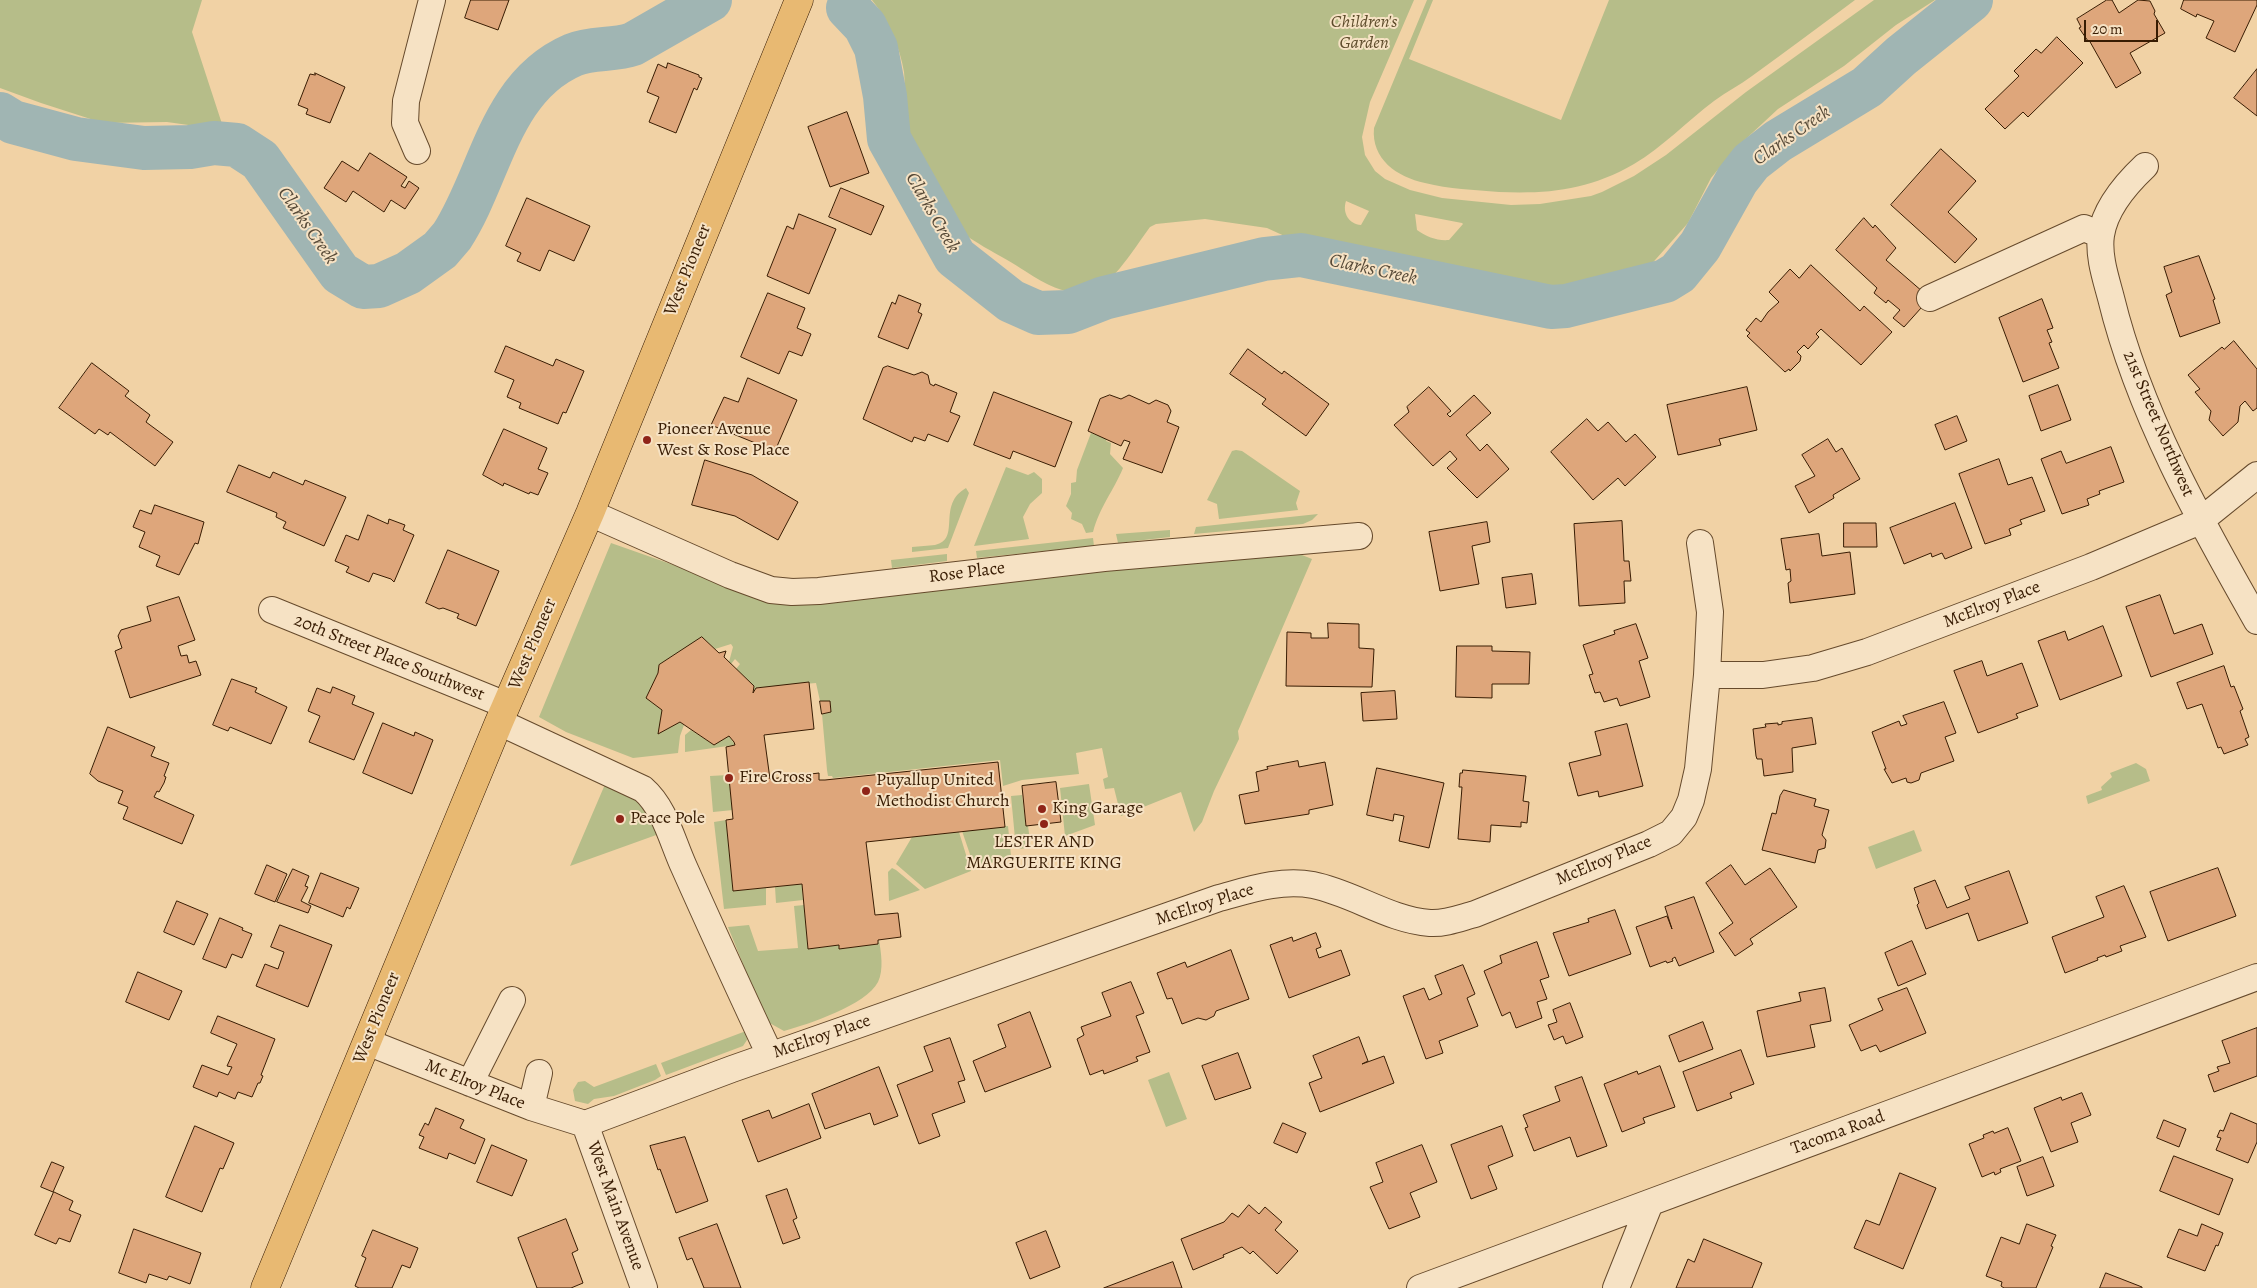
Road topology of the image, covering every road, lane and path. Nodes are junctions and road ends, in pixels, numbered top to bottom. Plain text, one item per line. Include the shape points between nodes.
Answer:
1 (432, 0) edge
2 (799, 0) edge
3 (417, 152) dead end
4 (2145, 166) dead end
5 (2101, 235) junction
6 (1930, 298) dead end
7 (2257, 475) edge
8 (590, 513) junction
9 (2200, 521) junction
10 (1359, 536) dead end
11 (1700, 543) dead end
12 (272, 610) dead end
13 (2257, 621) edge
14 (1707, 675) junction
15 (503, 714) junction
16 (2257, 976) edge
17 (512, 1000) dead end
18 (367, 1042) junction
19 (770, 1056) junction
20 (539, 1073) dead end
21 (470, 1083) junction
22 (531, 1107) junction
23 (585, 1124) junction
24 (1650, 1203) junction
25 (265, 1288) edge
26 (644, 1288) edge
27 (1420, 1288) edge
28 (1616, 1288) edge

1 - 3 street via 406,102 406,122
2 - 8 main road, West Pioneer
4 - 5 street, 21st Street Northwest via 2120,195
5 - 6 street via 2084,228
5 - 9 street, 21st Street Northwest via 2103,263 2126,351 2138,385
7 - 9 street, McElroy Place
8 - 10 street, Rose Place via 730,575 771,590 792,592 1179,550
8 - 15 main road, West Pioneer
9 - 13 street, 21st Street Northwest
9 - 14 street, McElroy Place via 2091,567 1866,652 1813,668 1763,675
11 - 14 street, McElroy Place via 1710,612
12 - 15 street, 20th Street Place Southwest
14 - 19 street, McElroy Place via 1702,741 1691,800 1684,817 1671,833 1649,844 1475,914 1447,922 1432,923 1401,917 1312,885 1269,884 1218,898
15 - 18 main road, West Pioneer
15 - 19 street, 20th Street Place Southwest via 650,794
16 - 24 street, Tacoma Road
17 - 21 street
18 - 21 street, Mc Elroy Place
18 - 25 main road, West Pioneer
19 - 23 street, McElroy Place
20 - 22 street
21 - 22 street, Mc Elroy Place
22 - 23 street, Mc Elroy Place
23 - 26 street, West Main Avenue
24 - 27 street, Tacoma Road
24 - 28 street

